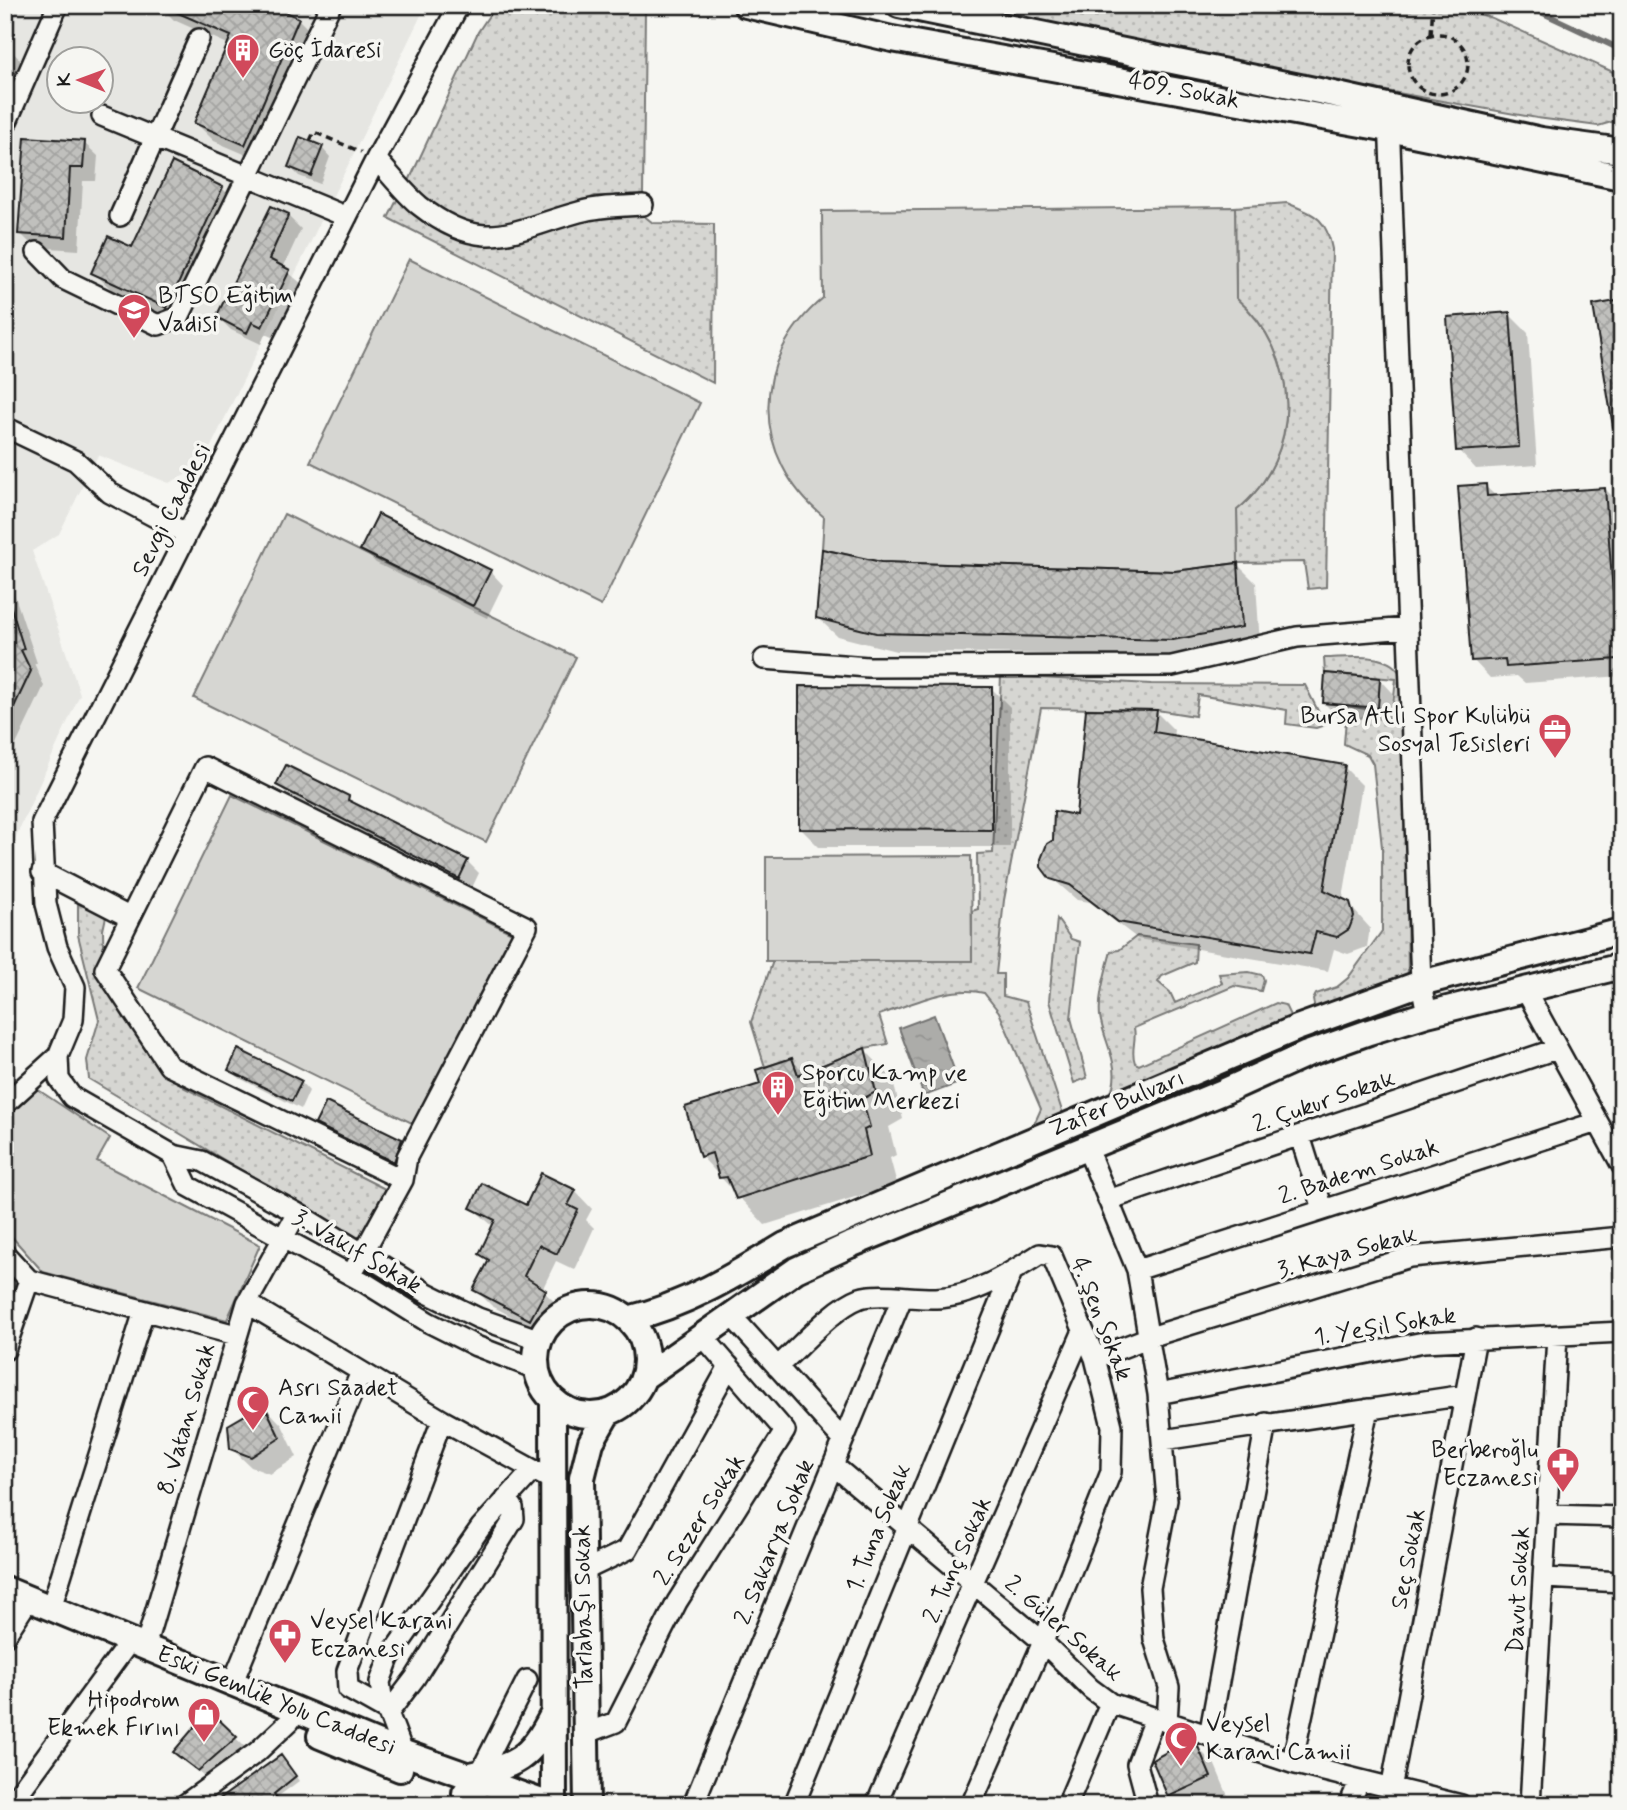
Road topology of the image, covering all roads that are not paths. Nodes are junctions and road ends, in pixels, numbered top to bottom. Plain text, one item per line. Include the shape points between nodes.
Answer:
1 (58, 5) edge
2 (327, 5) edge
3 (459, 5) edge
4 (746, 5) edge
5 (898, 5) edge
6 (941, 10) edge
7 (892, 38) junction
8 (200, 39) dead end
9 (102, 116) dead end
10 (1389, 117) junction
11 (5, 126) edge
12 (155, 138) junction
13 (1622, 151) edge
14 (376, 159) junction
15 (1622, 163) edge
16 (250, 176) junction
17 (1621, 178) edge
18 (643, 205) dead end
19 (120, 216) dead end
20 (347, 217) junction
21 (37, 252) dead end
22 (5, 427) edge
23 (187, 534) junction
24 (1408, 628) junction
25 (764, 659) dead end
26 (42, 872) junction
27 (130, 917) junction
28 (1622, 931) edge
29 (1619, 973) edge
30 (1421, 983) junction
31 (1526, 991) junction
32 (1427, 1014) junction
33 (1556, 1049) junction
34 (58, 1056) junction
35 (30, 1082) junction
36 (72, 1097) junction
37 (5, 1104) edge
38 (1597, 1122) junction
39 (1300, 1136) junction
40 (1087, 1148) junction
41 (173, 1155) junction
42 (1620, 1161) edge
43 (403, 1180) junction
44 (1108, 1200) junction
45 (1323, 1209) junction
46 (297, 1213) junction
47 (284, 1237) junction
48 (1622, 1237) edge
49 (363, 1253) junction
50 (5, 1254) edge
51 (1137, 1270) junction
52 (1012, 1272) junction
53 (351, 1275) junction
54 (29, 1280) junction
55 (902, 1298) junction
56 (247, 1303) junction
57 (144, 1311) junction
58 (730, 1314) junction
59 (628, 1319) junction
60 (1622, 1332) edge
61 (1082, 1333) junction
62 (701, 1334) junction
63 (236, 1335) junction
64 (1557, 1336) junction
65 (1150, 1337) junction
66 (1476, 1338) junction
67 (540, 1340) junction
68 (5, 1350) edge
69 (1095, 1358) junction
70 (729, 1366) junction
71 (777, 1367) junction
72 (536, 1368) junction
73 (361, 1372) junction
74 (645, 1377) junction
75 (1158, 1394) junction
76 (1465, 1395) junction
77 (553, 1401) junction
78 (1368, 1409) junction
79 (607, 1414) junction
80 (442, 1420) junction
81 (1266, 1423) junction
82 (843, 1440) junction
83 (1163, 1440) junction
84 (833, 1465) junction
85 (543, 1475) junction
86 (506, 1499) junction
87 (1548, 1515) junction
88 (1622, 1517) edge
89 (906, 1526) junction
90 (583, 1571) junction
91 (1545, 1578) junction
92 (1622, 1582) edge
93 (975, 1584) junction
94 (5, 1589) edge
95 (40, 1604) junction
96 (5, 1636) edge
97 (1044, 1642) junction
98 (137, 1644) junction
99 (527, 1680) dead end
100 (232, 1684) junction
101 (255, 1694) junction
102 (1110, 1703) junction
103 (555, 1710) junction
104 (389, 1712) junction
105 (290, 1721) junction
106 (1161, 1721) junction
107 (587, 1733) junction
108 (1209, 1736) junction
109 (403, 1752) junction
110 (1292, 1763) junction
111 (1359, 1782) junction
112 (472, 1787) edge
113 (1391, 1789) junction
114 (10, 1805) edge
115 (184, 1805) edge
116 (496, 1805) edge
117 (552, 1805) edge
118 (587, 1805) edge
119 (693, 1805) edge
120 (793, 1805) edge
121 (876, 1805) edge
122 (971, 1805) edge
123 (1067, 1805) edge
124 (1148, 1805) edge
125 (1349, 1805) edge
126 (1461, 1805) edge
127 (1530, 1805) edge

1 - 11 street
2 - 16 street via 330,7
3 - 14 street, Sevgi Caddesi
4 - 7 main road, 409. Sokak
5 - 6 main road, 409. Sokak
5 - 7 main road
6 - 10 main road, 409. Sokak
7 - 10 main road, 409. Sokak
8 - 12 street
9 - 12 street
10 - 13 main road, 409. Sokak
10 - 17 main road, 409. Sokak
10 - 24 street
12 - 16 street
12 - 19 street
14 - 18 street via 419,205 457,229 494,237 580,212
14 - 20 street, Sevgi Caddesi
15 - 17 main road
16 - 20 street
16 - 21 street via 179,317 158,325 63,279
20 - 23 street, Sevgi Caddesi
22 - 23 street via 76,461 110,493
23 - 26 street, Sevgi Caddesi via 42,822
24 - 25 street via 1297,637 1171,666 868,667
24 - 30 street
26 - 27 street
26 - 34 street, Sevgi Caddesi via 57,947 75,987 73,1020
27 - 43 street via 105,969 169,1066
27 - 43 street via 205,767 527,927 407,1157
28 - 30 main road, Zafer Bulvarı
29 - 31 main road, Zafer Bulvarı
30 - 32 street
30 - 59 main road, Zafer Bulvarı via 1297,1028 1020,1143 785,1245 682,1302
31 - 32 main road, Zafer Bulvarı
31 - 33 street
32 - 40 main road, Zafer Bulvarı via 1307,1054
33 - 38 street
33 - 39 street, 2. Çukur Sokak
34 - 35 street
34 - 36 street via 59,1079
35 - 36 street, 3. Vakıf Sokak via 44,1082
35 - 37 street
36 - 41 street, 3. Vakıf Sokak
38 - 42 street
38 - 45 street, 2. Badem Sokak
39 - 44 street, 2. Çukur Sokak
39 - 45 street
40 - 44 street
40 - 58 main road, Zafer Bulvarı via 796,1270
41 - 46 street, 3. Vakıf Sokak via 202,1161
41 - 47 street, 3. Vakıf Sokak via 188,1185
43 - 49 street
44 - 51 street
45 - 51 street, 2. Badem Sokak
46 - 47 street, 8. Vatan Sokak
46 - 49 street, 3. Vakıf Sokak
47 - 53 street, 3. Vakıf Sokak
47 - 56 street, 8. Vatan Sokak
48 - 65 street, 3. Kaya Sokak via 1410,1257
49 - 53 street
49 - 67 street, 3. Vakıf Sokak via 478,1318
50 - 54 street
51 - 65 street
52 - 55 street, 4. Şen Sokak via 940,1298
52 - 61 street, 4. Şen Sokak via 1040,1254 1052,1256
52 - 89 street, 1. Tuna Sokak
53 - 72 street, 3. Vakıf Sokak via 428,1322
54 - 57 street
54 - 68 street
55 - 71 street, 4. Şen Sokak via 864,1297 848,1303
55 - 82 street, 2. Sakarya Sokak
56 - 63 street, 8. Vatan Sokak
56 - 73 street
57 - 63 street
57 - 95 street
58 - 62 main road, Zafer Bulvarı
58 - 71 street
59 - 67 main road via 605,1306 570,1308 555,1317
59 - 74 main road via 644,1341
60 - 64 street, 1. Yeşil Sokak
61 - 69 street, 4. Şen Sokak
61 - 93 street, 2. Tunç Sokak
62 - 70 street, 2. Sezer Sokak
62 - 74 main road, Zafer Bulvarı
63 - 98 street, 8. Vatan Sokak via 203,1461
64 - 66 street, 1. Yeşil Sokak
64 - 87 street, Davut Sokak
65 - 69 street, 3. Kaya Sokak
65 - 75 street
66 - 75 street, 1. Yeşil Sokak via 1424,1342
66 - 76 street, Seç Sokak
67 - 72 main road
69 - 97 street, 4. Şen Sokak via 1112,1426 1111,1472
70 - 90 street via 627,1550
70 - 107 street, 2. Sezer Sokak via 785,1431 677,1602 616,1722
71 - 82 street
72 - 77 main road
73 - 80 street
73 - 100 street
74 - 79 main road via 624,1405
75 - 83 street
76 - 78 street
76 - 113 street, Seç Sokak
77 - 79 main road via 569,1412
77 - 85 main road
78 - 81 street
78 - 110 street
79 - 90 main road, Tarlabaşı Sokak via 591,1442 582,1478
80 - 85 street
80 - 104 street via 347,1671 348,1689
81 - 83 street
81 - 108 street
82 - 84 street, 2. Sakarya Sokak
83 - 106 street via 1167,1500 1150,1588 1154,1639 1169,1687
84 - 89 street, 2. Güler Sokak
84 - 119 street, 2. Sakarya Sokak
85 - 86 street
85 - 103 main road
86 - 104 street via 513,1507 514,1519
86 - 104 street via 481,1527 389,1658 380,1682
87 - 88 street
87 - 91 street, Davut Sokak
89 - 93 street, 2. Güler Sokak
89 - 120 street, 1. Tuna Sokak
90 - 107 main road, Tarlabaşı Sokak
91 - 92 street
91 - 127 street, Davut Sokak
93 - 97 street, 2. Güler Sokak
93 - 121 street, 2. Tunç Sokak
94 - 95 main road, Eski Gemlik Yolu Caddesi
95 - 96 street
95 - 98 main road, Eski Gemlik Yolu Caddesi
97 - 102 street, 2. Güler Sokak
97 - 122 street, 4. Şen Sokak
98 - 100 main road, Eski Gemlik Yolu Caddesi
98 - 114 street, 8. Vatan Sokak
99 - 112 street
100 - 101 main road, Eski Gemlik Yolu Caddesi
101 - 105 main road
101 - 109 main road, Eski Gemlik Yolu Caddesi
102 - 106 street, 2. Güler Sokak
102 - 123 street
103 - 112 main road via 539,1740 520,1761
103 - 117 main road
104 - 109 street
105 - 112 main road via 357,1753
105 - 115 street via 257,1752
106 - 108 street, 2. Güler Sokak
106 - 124 street via 1138,1764
107 - 118 main road, Tarlabaşı Sokak
108 - 110 street, 2. Güler Sokak
109 - 112 main road, Eski Gemlik Yolu Caddesi
110 - 111 street, 2. Güler Sokak
111 - 113 street, 2. Güler Sokak
111 - 125 street
112 - 116 main road
112 - 117 main road, Eski Gemlik Yolu Caddesi
113 - 126 street, 2. Güler Sokak

